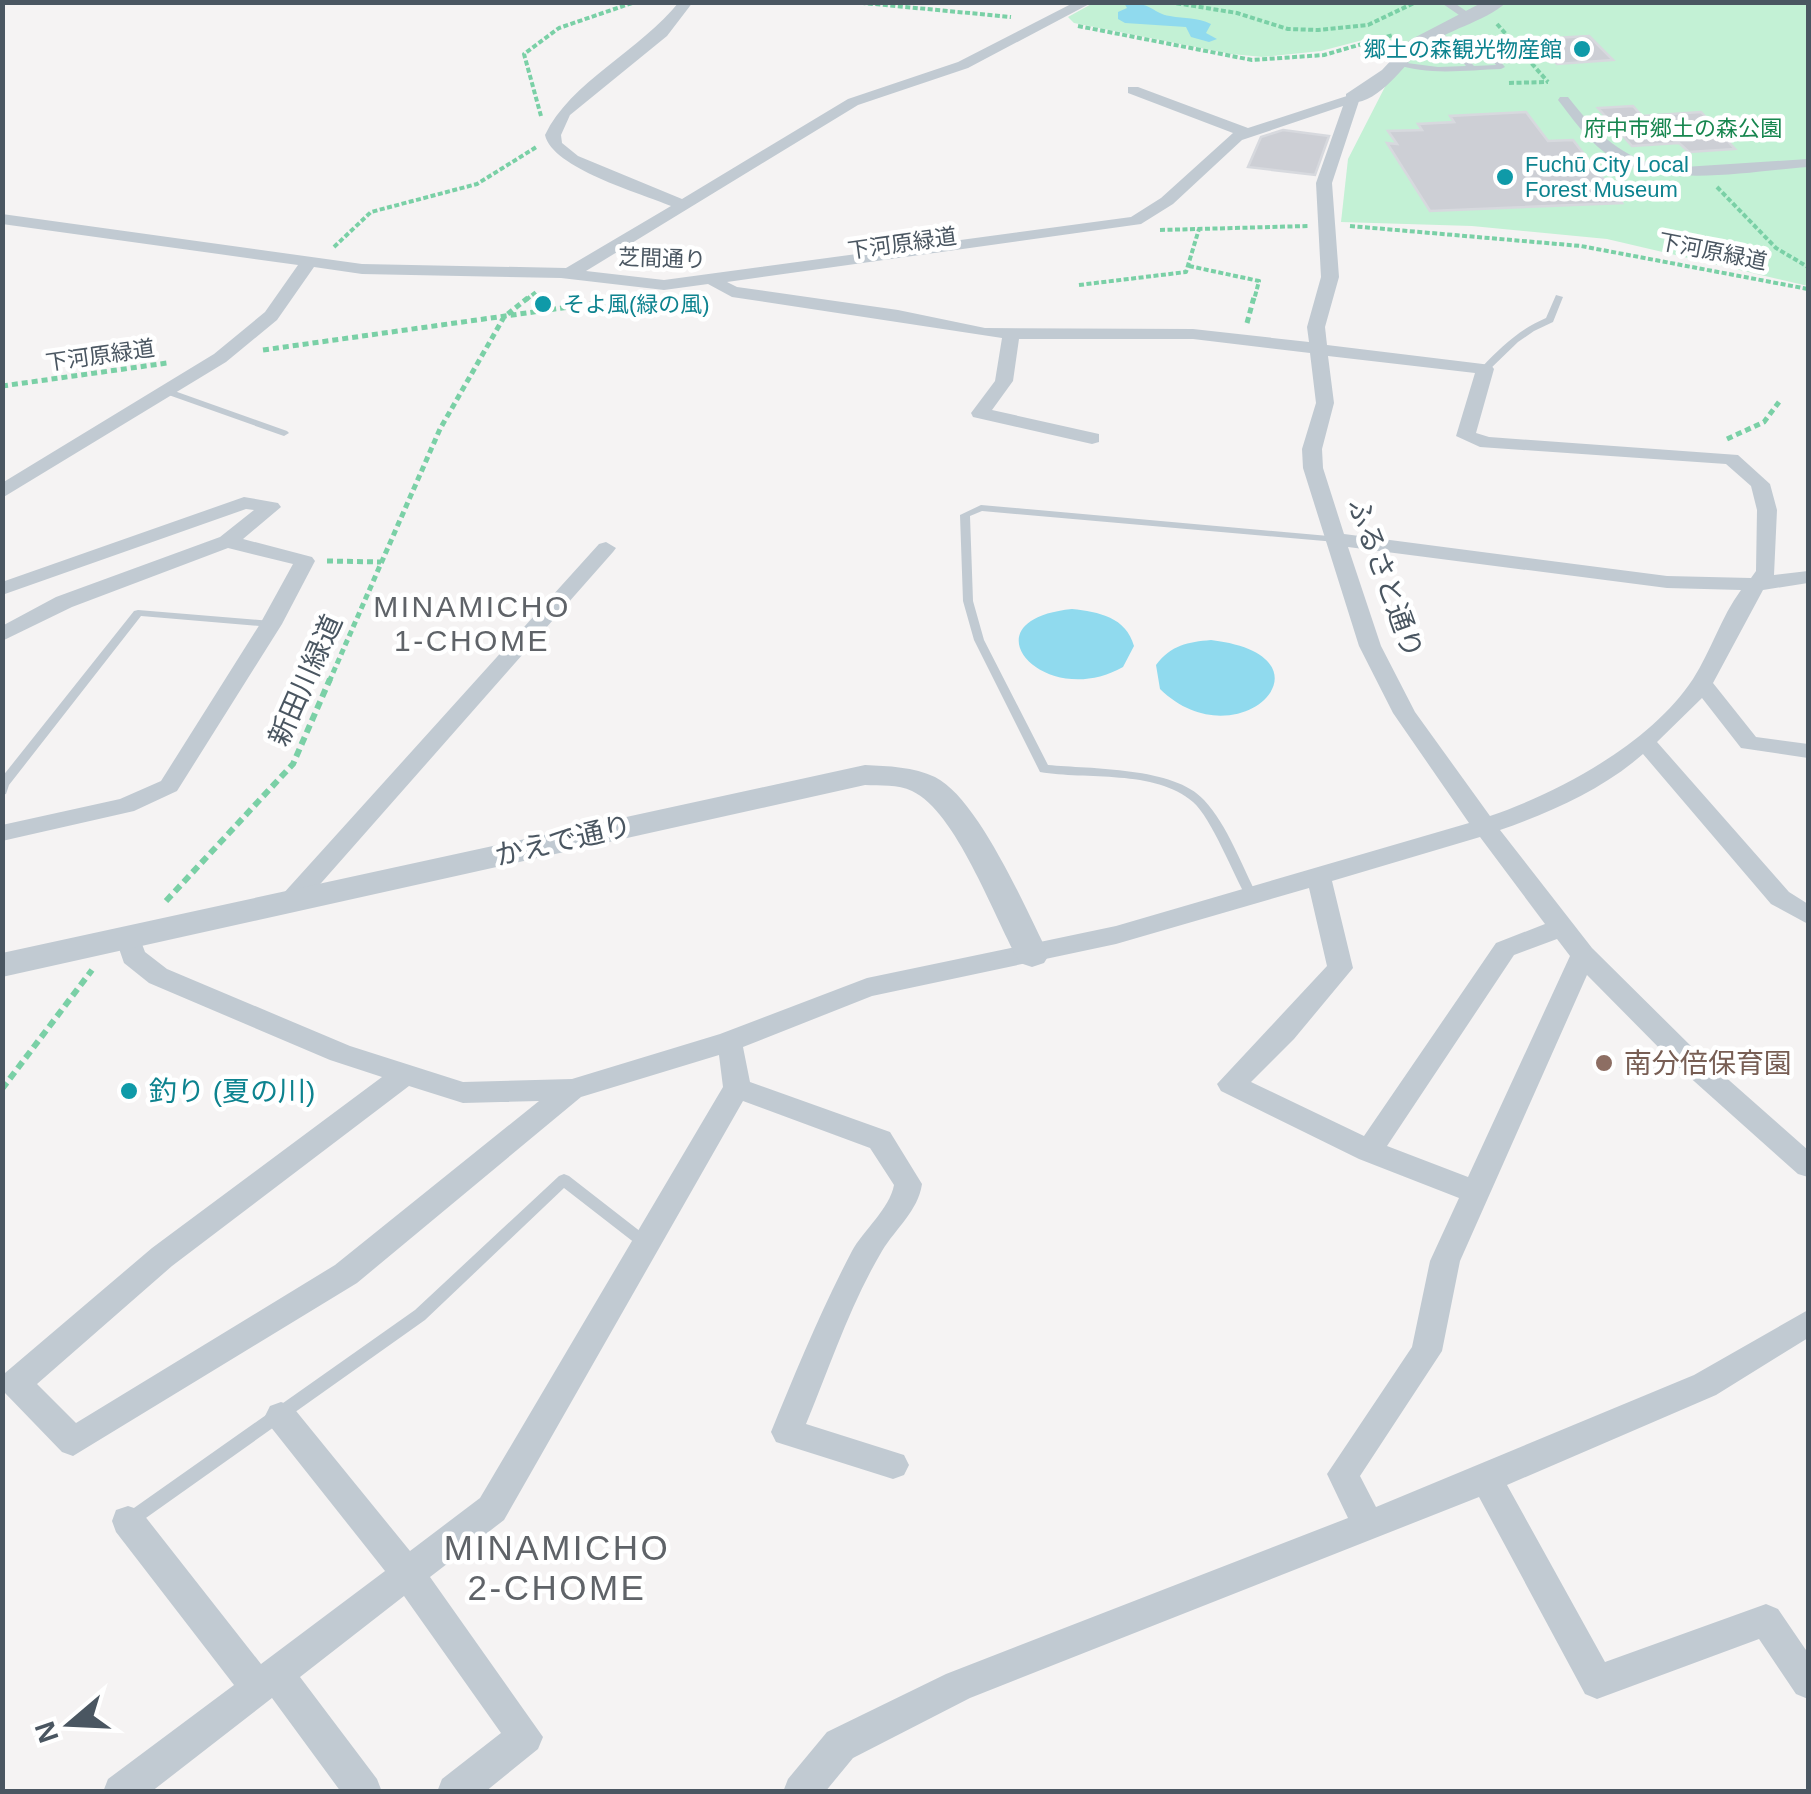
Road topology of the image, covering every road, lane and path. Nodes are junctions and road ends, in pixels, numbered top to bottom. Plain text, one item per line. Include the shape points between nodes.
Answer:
1 (686, 2) edge
2 (853, 2) edge
3 (1087, 2) edge
4 (1169, 2) edge
5 (1416, 2) edge
6 (1445, 2) edge
7 (1463, 12) dead end
8 (1496, 12) edge
9 (1044, 22) junction
10 (1404, 31) dead end
11 (1442, 36) junction
12 (1400, 64) junction
13 (1473, 69) junction
14 (1133, 90) dead end
15 (1354, 98) junction
16 (1564, 100) joint
17 (1246, 133) junction
18 (539, 145) dead end
19 (1808, 163) edge
20 (1714, 184) dead end
21 (681, 204) junction
22 (2, 219) edge
23 (1328, 226) junction
24 (1198, 228) junction
25 (1144, 231) dead end
26 (314, 263) junction
27 (1190, 266) junction
28 (1808, 267) edge
29 (565, 273) junction
30 (711, 279) junction
31 (1079, 285) dead end
32 (1808, 289) edge
33 (1559, 297) dead end
34 (621, 300) dead end
35 (504, 316) junction
36 (1011, 335) junction
37 (1242, 338) junction
38 (1316, 348) junction
39 (224, 355) junction
40 (168, 363) dead end
41 (1485, 370) junction
42 (2, 386) edge
43 (166, 391) junction
44 (1779, 402) dead end
45 (284, 433) dead end
46 (1092, 438) dead end
47 (1694, 454) junction
48 (2, 492) edge
49 (1336, 540) junction
50 (227, 541) junction
51 (606, 548) dead end
52 (305, 560) junction
53 (381, 562) junction
54 (1808, 577) edge
55 (1758, 584) junction
56 (2, 589) edge
57 (270, 624) junction
58 (2, 635) edge
59 (1702, 683) junction
60 (1645, 742) junction
61 (1808, 750) edge
62 (2, 790) edge
63 (1486, 828) junction
64 (2, 833) edge
65 (1320, 877) junction
66 (1251, 896) junction
67 (291, 900) junction
68 (156, 911) dead end
69 (1808, 914) edge
70 (1560, 928) junction
71 (128, 937) junction
72 (88, 946) junction
73 (1032, 955) junction
74 (1583, 955) junction
75 (2, 966) edge
76 (728, 1042) junction
77 (405, 1074) junction
78 (737, 1088) junction
79 (2, 1089) edge
80 (572, 1090) junction
81 (1369, 1150) junction
82 (1808, 1166) edge
83 (1476, 1192) junction
84 (646, 1244) junction
85 (1808, 1323) edge
86 (281, 1416) junction
87 (893, 1465) dead end
88 (1486, 1479) junction
89 (128, 1521) joint
90 (1367, 1523) junction
91 (406, 1574) junction
92 (266, 1681) junction
93 (1808, 1682) edge
94 (121, 1792) edge
95 (364, 1792) edge
96 (455, 1792) edge
97 (800, 1792) edge

1 - 21 street via 662,34 563,114 554,134 555,144 572,158
2 - 9 path
3 - 9 street
4 - 5 path via 1318,30 1368,25
6 - 7 street
8 - 11 street
8 - 16 path
9 - 10 path via 1252,60 1335,53
9 - 21 street via 963,65 854,102
11 - 12 street via 1416,44
11 - 13 lane
11 - 13 lane via 1476,37 1502,67
12 - 13 lane
12 - 15 street
14 - 17 street
15 - 17 street
15 - 23 street, ふるさと通り via 1324,184
16 - 19 street via 1610,152 1649,169
17 - 30 street via 1135,221
18 - 26 path via 476,184 370,212
20 - 28 path via 1786,257
21 - 29 street
22 - 26 street, 芝間通り
23 - 24 path, 下河原緑道
23 - 32 path, 下河原緑道 via 1591,246
23 - 38 street, ふるさと通り via 1330,277
24 - 25 path, 下河原緑道
24 - 27 path
26 - 29 street, 芝間通り via 392,272
26 - 39 street via 271,316
27 - 31 path via 1186,272
27 - 37 path via 1259,281
29 - 30 street, 芝間通り via 664,285
29 - 35 path, 新田川緑道
30 - 36 street, 芝間通り via 732,292
33 - 41 lane via 1550,320 1503,349
34 - 35 path
35 - 39 path
35 - 53 path, 新田川緑道 via 440,429
36 - 37 street, 芝間通り
36 - 46 street via 1004,381 980,413
37 - 38 street, 芝間通り
38 - 41 street, 芝間通り
38 - 49 street, ふるさと通り via 1326,402 1312,468
39 - 43 street
40 - 42 path, 下河原緑道
41 - 47 street via 1466,436 1487,443
43 - 45 lane
43 - 48 street
44 - 47 path via 1764,422
47 - 55 street via 1731,459 1760,484 1768,510 1766,572
49 - 55 street via 1667,582
49 - 63 street, ふるさと通り via 1363,628 1396,696
49 - 66 lane via 981,508 965,515 968,601 979,640 1044,769 1135,776 1198,800
50 - 52 street
50 - 56 street via 271,508 244,503
50 - 58 street via 64,602
51 - 67 street
52 - 53 path
52 - 57 street
53 - 68 path, 新田川緑道 via 294,764
54 - 55 street
55 - 59 street
57 - 62 lane via 138,614
57 - 64 street via 168,786 126,805
59 - 60 street
59 - 61 street via 1750,744
60 - 63 street via 1612,769
60 - 69 street via 1780,898
63 - 65 street
63 - 70 street, ふるさと通り
65 - 66 street
65 - 81 street via 1340,968 1231,1084
66 - 73 street
67 - 71 street, かえで通り
67 - 73 street, かえで通り via 822,782 899,776 951,804
70 - 74 street, ふるさと通り
70 - 81 street via 1505,949
71 - 72 street, かえで通り
71 - 77 street via 133,956 158,976 340,1054
72 - 75 street, かえで通り
72 - 79 path via 92,972
73 - 76 street via 867,988
74 - 82 street, ふるさと通り
74 - 83 street
76 - 78 street
76 - 80 street
77 - 80 street via 463,1092
77 - 80 street via 162,1257 16,1382 73,1442 346,1274
78 - 84 street
78 - 87 street via 880,1140 908,1184 838,1307 787,1432
81 - 83 street
83 - 90 street via 1444,1261 1428,1351 1343,1474
84 - 86 lane via 564,1180 420,1315
84 - 91 street via 492,1509
85 - 88 street via 1705,1385
86 - 89 lane
86 - 91 street
88 - 90 street
88 - 93 street via 1597,1682 1766,1620
89 - 92 street
90 - 97 street via 958,1686 840,1746
91 - 92 street
91 - 96 street via 525,1738
92 - 94 street
92 - 95 street

